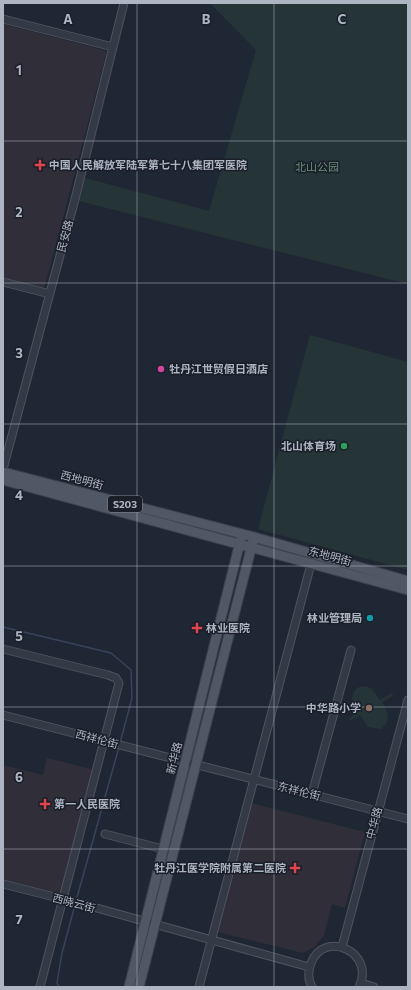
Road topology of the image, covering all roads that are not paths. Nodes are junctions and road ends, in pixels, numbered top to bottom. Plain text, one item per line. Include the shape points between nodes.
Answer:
1 (124, 3) edge
2 (3, 19) edge
3 (113, 47) junction
4 (3, 282) edge
5 (50, 294) junction
6 (3, 469) edge
7 (3, 472) edge
8 (3, 480) edge
9 (248, 536) junction
10 (245, 545) junction
11 (311, 564) junction
12 (408, 581) edge
13 (408, 590) edge
14 (3, 649) edge
15 (351, 650) dead end
16 (408, 700) edge
17 (3, 715) edge
18 (104, 741) junction
19 (190, 764) junction
20 (254, 780) junction
21 (312, 794) junction
22 (377, 811) junction
23 (408, 819) edge
24 (105, 834) dead end
25 (163, 849) junction
26 (3, 884) edge
27 (63, 900) junction
28 (145, 923) junction
29 (155, 925) junction
30 (211, 940) junction
31 (342, 947) junction
32 (309, 967) junction
33 (360, 985) edge
34 (40, 987) edge
35 (129, 987) edge
36 (139, 987) edge
37 (199, 987) edge
38 (312, 987) edge
39 (374, 987) edge

1 - 3 street, 民安路
2 - 3 street
3 - 5 street, 民安路
4 - 5 street
5 - 6 street, 民安路
7 - 9 main road, 西地明街 / S203
8 - 10 main road, 西地明街 / S203
9 - 10 main road, 新华路
9 - 12 main road, 东地明街 / S203
10 - 11 main road, 东地明街 / S203
10 - 19 main road, 新华路
11 - 13 main road, 东地明街 / S203
11 - 20 street
14 - 18 street via 116,678 119,683
15 - 21 street
16 - 22 street, 中华路
17 - 18 street, 西祥伦街
18 - 19 street, 西祥伦街
18 - 27 street
19 - 20 street, 东祥伦街
19 - 25 main road, 新华路
19 - 29 main road
20 - 21 street, 东祥伦街
20 - 30 street
21 - 22 street, 东祥伦街
22 - 23 street, 东祥伦街
22 - 31 street, 中华路
24 - 25 street
25 - 28 main road, 新华路
26 - 27 street, 西晓云街
27 - 28 street, 西晓云街
27 - 34 street
28 - 29 street, 西晓云街
28 - 35 main road, 新华路
29 - 30 street, 西晓云街
29 - 36 main road
30 - 32 street, 西晓云街
30 - 37 street
31 - 32 street via 333,946 318,953
31 - 33 street via 353,953 361,964 363,972
32 - 38 street via 308,976
33 - 39 street

